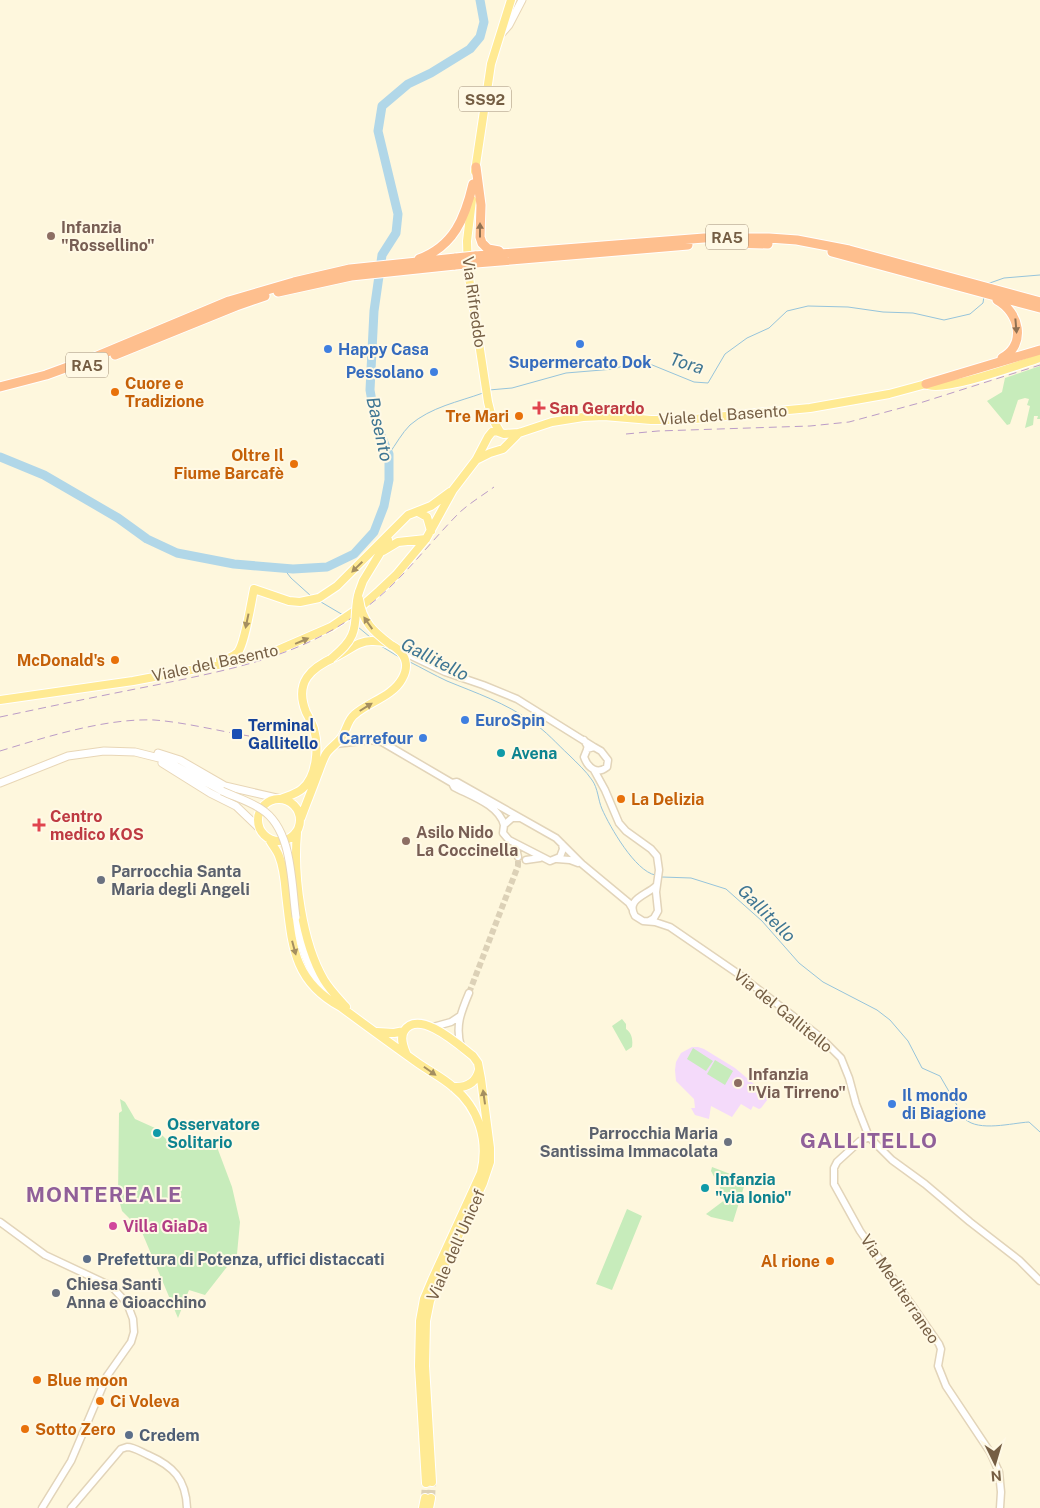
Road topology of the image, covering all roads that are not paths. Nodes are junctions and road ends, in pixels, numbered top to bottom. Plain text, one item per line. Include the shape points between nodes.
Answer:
1 (511, 0) edge
2 (522, 0) edge
3 (502, 33) junction
4 (476, 167) junction
5 (473, 184) junction
6 (584, 248) junction
7 (455, 262) junction
8 (405, 267) junction
9 (988, 294) junction
10 (1002, 295) junction
11 (1040, 302) edge
12 (1040, 308) edge
13 (170, 329) junction
14 (1040, 348) edge
15 (1040, 358) edge
16 (995, 362) junction
17 (926, 384) junction
18 (0, 387) edge
19 (0, 392) edge
20 (492, 418) junction
21 (502, 433) junction
22 (519, 433) junction
23 (488, 438) junction
24 (507, 445) junction
25 (495, 451) junction
26 (476, 460) junction
27 (453, 490) junction
28 (418, 512) junction
29 (392, 531) junction
30 (431, 531) junction
31 (426, 539) junction
32 (380, 554) junction
33 (359, 592) junction
34 (391, 645) junction
35 (239, 651) junction
36 (401, 651) junction
37 (252, 658) junction
38 (331, 659) junction
39 (204, 667) junction
40 (0, 700) edge
41 (336, 744) junction
42 (591, 748) junction
43 (135, 752) junction
44 (144, 754) junction
45 (605, 768) junction
46 (594, 770) junction
47 (452, 783) junction
48 (0, 785) edge
49 (605, 790) junction
50 (281, 799) junction
51 (301, 818) junction
52 (519, 818) junction
53 (504, 825) junction
54 (259, 828) junction
55 (297, 833) junction
56 (269, 839) junction
57 (515, 844) junction
58 (562, 844) junction
59 (518, 857) tunnel mouth
60 (542, 858) junction
61 (557, 859) junction
62 (526, 860) dead end
63 (582, 864) junction
64 (656, 886) junction
65 (614, 890) junction
66 (642, 896) junction
67 (656, 901) junction
68 (632, 908) junction
69 (658, 910) junction
70 (649, 921) junction
71 (670, 927) junction
72 (469, 993) tunnel mouth
73 (341, 1007) junction
74 (460, 1016) junction
75 (356, 1018) junction
76 (433, 1027) junction
77 (375, 1031) junction
78 (404, 1031) junction
79 (461, 1047) junction
80 (407, 1055) junction
81 (479, 1070) junction
82 (453, 1087) junction
83 (869, 1137) junction
84 (0, 1222) edge
85 (1040, 1281) edge
86 (42, 1508) edge
87 (70, 1508) edge
88 (186, 1508) edge
89 (423, 1508) edge
90 (428, 1508) edge
91 (1000, 1508) edge

1 - 3 main road, SS92
2 - 3 main road
3 - 4 main road, SS92 via 491,64
4 - 5 main road, SS92
6 -> 4 highway via 558,246 494,251 484,246 479,232 481,205
5 - 8 highway via 464,217 452,235 429,254
5 - 20 main road, Via Rifreddo / SS92 via 468,270
6 - 7 highway, RA5, bridge
6 - 10 highway, RA5 via 704,238 797,240 849,250
7 - 8 highway, RA5
7 - 9 highway, RA5, bridge via 704,244 766,244 847,256
8 - 13 highway, RA5 via 294,282
9 - 10 highway, RA5
9 -> 16 highway via 1005,304 1017,324 1013,345 1007,355
10 - 11 highway, RA5
10 - 12 highway, RA5
13 - 18 highway, RA5 via 46,375
13 - 19 highway, RA5 via 115,355
14 - 16 highway
15 - 17 main road, Viale del Basento via 951,385 932,387
16 - 17 highway
17 - 22 main road, Viale del Basento via 812,408 684,420 583,417 552,422
20 - 21 main road, SS92
20 - 23 main road, SS92
21 - 22 main road
21 - 23 main road via 496,431
21 - 24 main road
22 - 24 main road
23 - 25 main road via 489,448
23 - 26 main road, Viale del Basento
24 - 25 main road via 501,451
25 - 26 main road
26 - 27 main road, Viale del Basento
27 - 28 main road, Viale del Basento
27 - 30 main road, Viale del Basento
28 - 29 main road, Viale del Basento via 408,515
28 - 30 main road via 427,517
29 - 32 main road
29 -> 35 main road, Viale del Basento via 338,586 318,598 289,601 254,589
30 - 31 main road, Viale del Basento
31 - 32 main road via 398,542
37 -> 31 main road, Viale del Basento via 331,627 362,606 396,575
32 - 33 main road via 362,581
34 -> 33 main road, bridge via 367,624 360,608
33 - 38 main road, bridge via 352,635
34 - 36 main road
34 - 38 main road, bridge via 365,641
35 - 37 main road via 241,656
35 - 39 main road
41 -> 36 main road via 352,716 402,679 406,670 405,656
36 - 42 street via 433,667 518,699 584,740
37 - 39 main road, Viale del Basento
38 - 50 main road via 314,668 304,681 306,712 315,732 314,768 303,788
39 - 40 main road, Viale del Basento
41 - 47 street via 370,740 382,742
41 - 51 main road via 326,753
42 - 45 street via 607,756
42 - 46 street via 585,753 585,760
43 - 44 main road
43 - 48 main road via 96,751 68,756
43 - 50 main road via 167,755 225,786
44 - 54 main road via 236,806
44 - 73 main road, bridge via 170,762 261,809 272,818 286,847 302,948 314,975
45 - 46 street
45 - 49 street
46 - 49 street
47 - 52 street via 457,782
47 - 53 street via 500,814
49 - 64 street via 619,823 657,856
50 - 51 main road via 294,804
50 - 54 main road via 270,801 261,808
51 - 55 main road
52 - 53 street via 512,818
52 - 58 street
53 - 57 street via 505,837
54 - 56 main road
55 - 56 main road via 281,842
55 - 75 main road, Viale dell'Unicef via 296,857 307,942 325,982
56 -> 73 main road, Viale dell'Unicef via 282,867 292,944 298,964 318,991
57 - 59 street
57 - 60 street
58 - 61 street via 562,853
58 - 63 street
60 - 61 street
60 - 62 street
61 - 63 street
63 - 65 street
64 - 66 street
64 - 67 street
65 - 66 street via 625,895
65 - 68 street
66 - 67 street via 652,896
66 - 68 street via 634,901
67 - 69 street
68 - 70 street via 639,919
69 - 70 street
69 - 71 street, Via del Gallitello
70 - 71 street, Via del Gallitello
71 - 83 street, Via del Gallitello via 777,1003 819,1036 840,1058
72 - 74 street
73 - 75 main road, Viale dell'Unicef
74 - 76 street via 443,1026
74 - 79 street via 457,1035
75 - 77 main road, Viale dell'Unicef
76 - 78 main road via 416,1023
76 - 79 main road, Viale dell'Unicef
77 - 78 main road via 394,1034
77 - 80 main road, Viale dell'Unicef
78 - 80 main road via 402,1041
79 - 81 main road, Viale dell'Unicef via 473,1056
80 -> 82 main road, Viale dell'Unicef
81 - 82 main road via 471,1084
82 -> 81 main road, Viale dell'Unicef via 470,1104 479,1120 484,1162 424,1299 420,1321 419,1366 429,1482 425,1327 437,1282 490,1162
83 - 85 street, Via del Gallitello via 892,1160 1019,1260
83 - 91 street, Via Mediterraneo via 860,1140 837,1162 834,1184 860,1231 939,1344 938,1366 946,1386 990,1452 999,1472
84 - 86 street via 45,1255 111,1286 127,1303 133,1319 131,1342 107,1376 72,1461
87 - 88 street via 124,1447 162,1460 173,1469 180,1481
89 - 90 main road via 428,1498

